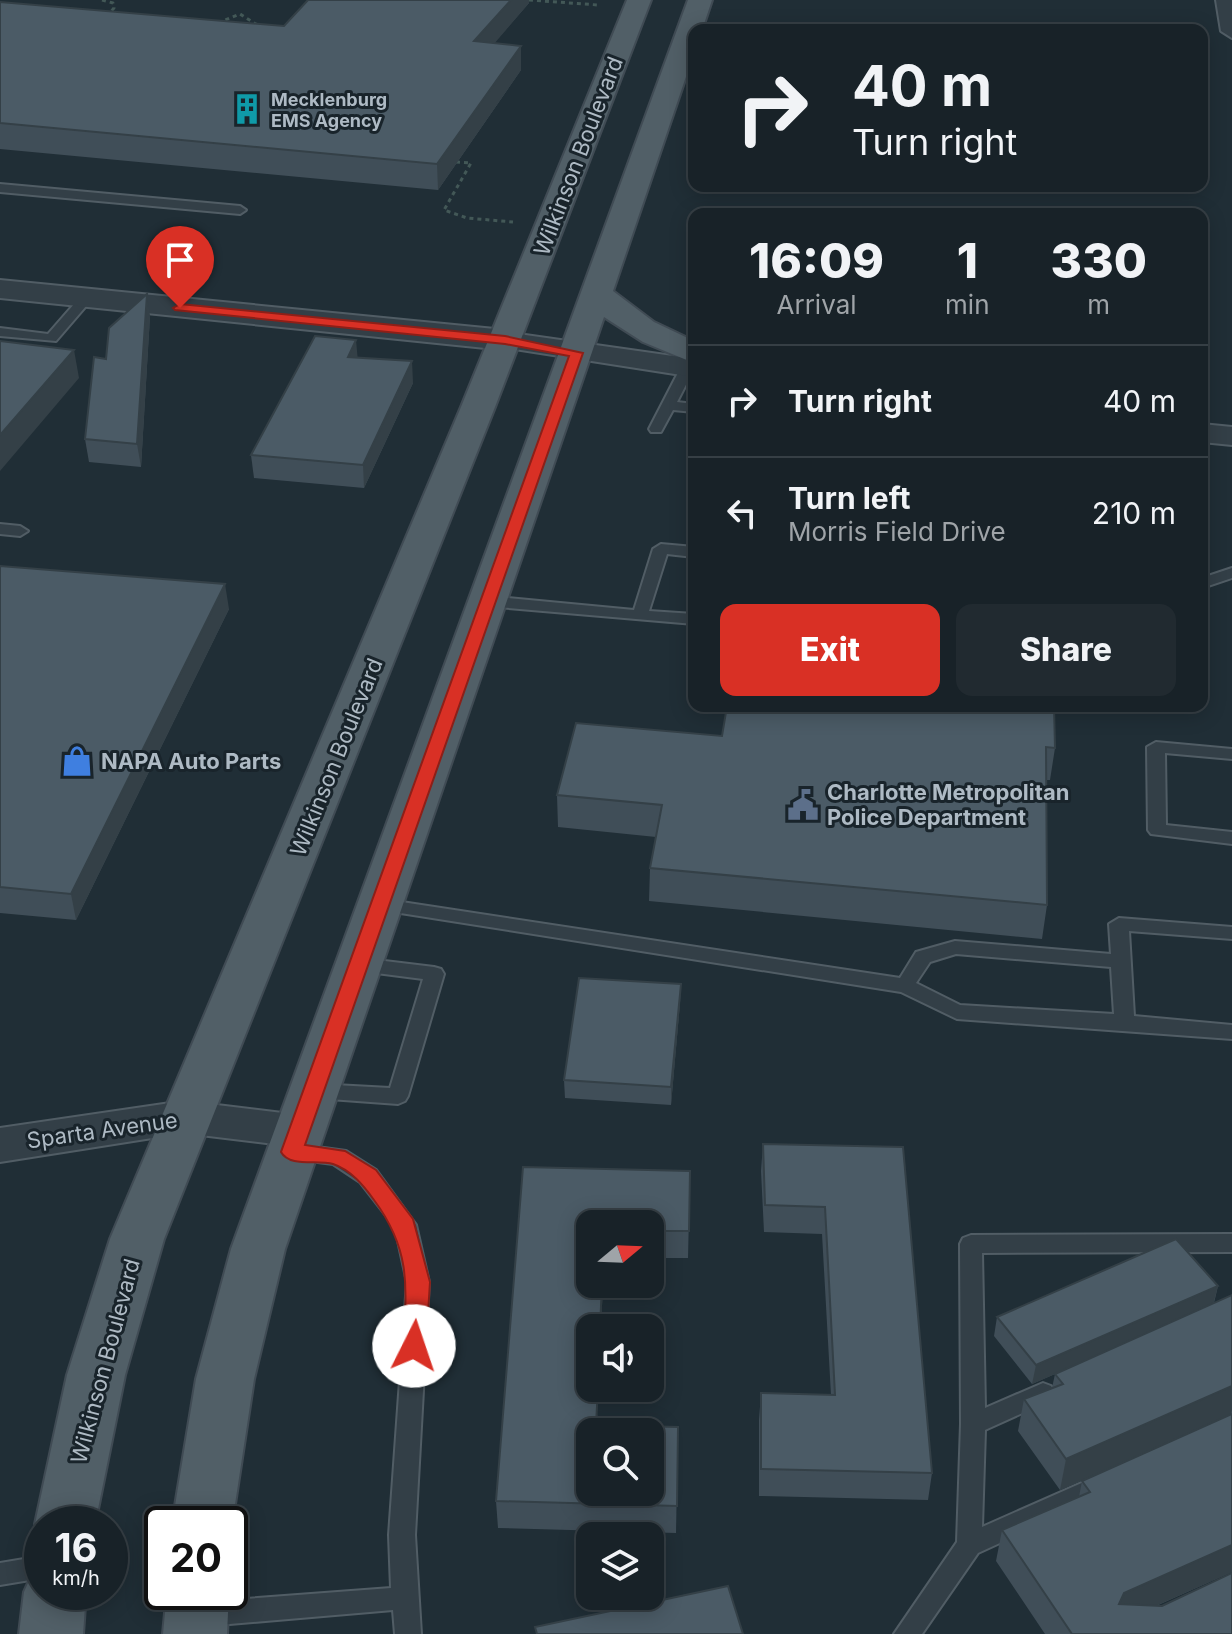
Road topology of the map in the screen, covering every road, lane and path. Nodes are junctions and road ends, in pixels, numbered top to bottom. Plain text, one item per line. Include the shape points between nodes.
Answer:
1 (102, 0) edge
2 (529, 0) edge
3 (639, 0) edge
4 (700, 0) edge
5 (1227, 0) edge
6 (611, 6) dead end
7 (103, 20) edge
8 (692, 24) edge
9 (209, 28) edge
10 (245, 28) edge
11 (1232, 31) edge
12 (688, 34) edge
13 (456, 162) edge
14 (0, 188) edge
15 (240, 210) dead end
16 (518, 222) dead end
17 (0, 289) edge
18 (597, 294) junction
19 (87, 298) junction
20 (0, 332) edge
21 (505, 340) junction
22 (576, 353) junction
23 (688, 360) edge
24 (688, 363) edge
25 (688, 370) edge
26 (668, 405) junction
27 (688, 407) edge
28 (656, 429) dead end
29 (1208, 434) edge
30 (1232, 436) edge
31 (0, 529) edge
32 (20, 531) dead end
33 (688, 551) edge
34 (1232, 573) edge
35 (1208, 581) edge
36 (486, 601) junction
37 (640, 615) junction
38 (688, 619) edge
39 (1232, 754) edge
40 (1232, 838) edge
41 (382, 905) junction
42 (1232, 933) edge
43 (1121, 961) junction
44 (360, 965) junction
45 (905, 986) junction
46 (1124, 1022) junction
47 (1232, 1032) edge
48 (184, 1117) junction
49 (301, 1125) junction
50 (0, 1145) edge
51 (1232, 1243) edge
52 (1059, 1386) edge
53 (973, 1424) junction
54 (1121, 1476) edge
55 (69, 1506) edge
56 (205, 1506) edge
57 (969, 1545) junction
58 (24, 1570) edge
59 (0, 1574) edge
60 (404, 1598) junction
61 (53, 1610) edge
62 (196, 1614) edge
63 (51, 1634) edge
64 (408, 1634) edge
65 (907, 1634) edge

1 - 7 path via 114,8
2 - 6 path
3 - 21 main road, Wilkinson Boulevard
4 - 8 main road
5 - 11 street
9 - 10 path via 240,14 260,27
12 - 18 main road
13 - 16 path via 471,163 444,210 467,218
14 - 15 lane
17 - 19 street
18 - 22 main road
18 - 23 main road
19 - 20 lane via 51,338
19 - 21 street
21 - 22 street
21 - 48 main road, Wilkinson Boulevard via 223,1035
22 - 24 street
22 - 36 main road
25 - 26 lane
26 - 27 lane
26 - 28 lane
29 - 30 street
31 - 32 lane
33 - 37 lane via 661,549
34 - 35 lane
36 - 37 lane
36 - 41 main road
37 - 38 lane
39 - 40 lane via 1156,747 1157,830
41 - 44 main road
41 - 45 lane
42 - 43 lane via 1119,924
43 - 45 lane via 955,947 923,957
43 - 46 lane
44 - 49 main road
44 - 49 lane via 434,974 398,1096
45 - 46 lane via 957,1012
46 - 47 lane
48 - 49 street, Sparta Avenue
48 - 50 street, Sparta Avenue
48 - 55 main road, Wilkinson Boulevard via 137,1239 96,1375
49 - 56 main road via 258,1249 225,1379
49 - 60 lane via 368,1176 405,1225 418,1282 402,1535
51 - 53 lane via 971,1244
52 - 53 lane
53 - 57 lane
54 - 57 lane
57 - 65 lane
58 - 59 lane
60 - 62 lane
60 - 64 lane
61 - 63 main road

